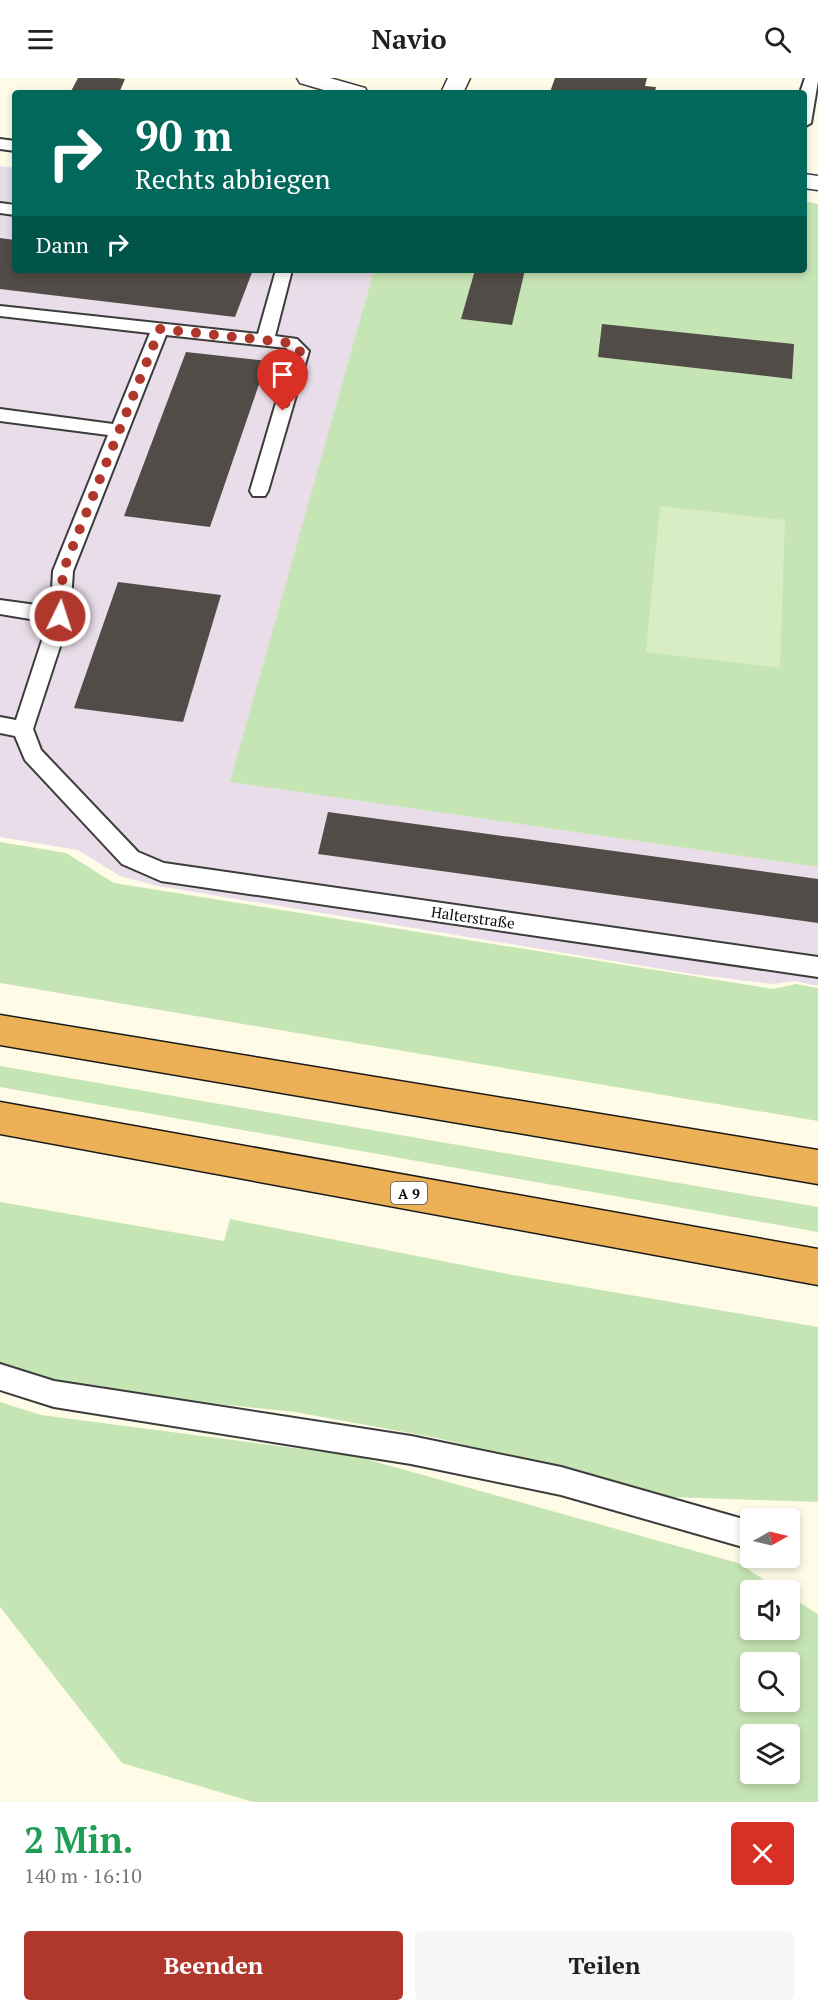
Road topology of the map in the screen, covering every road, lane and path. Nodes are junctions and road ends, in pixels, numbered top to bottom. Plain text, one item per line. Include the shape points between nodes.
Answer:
1 (308, 78) edge
2 (813, 78) edge
3 (347, 90) edge
4 (807, 98) edge
5 (283, 273) edge
6 (0, 311) edge
7 (160, 329) junction
8 (265, 340) junction
9 (0, 415) edge
10 (120, 430) junction
11 (260, 490) dead end
12 (0, 607) edge
13 (60, 616) junction
14 (0, 726) edge
15 (23, 729) junction
16 (818, 967) edge
17 (0, 1030) edge
18 (0, 1118) edge
19 (818, 1167) edge
20 (818, 1267) edge
21 (0, 1377) edge
22 (740, 1532) edge

1 - 3 street
2 - 4 lane
5 - 8 lane
6 - 7 lane
7 - 8 lane
7 - 10 lane
8 - 11 lane via 291,343 300,351
9 - 10 lane
10 - 13 lane via 63,571
12 - 13 lane
13 - 15 lane
14 - 15 lane
15 - 16 lane, Halterstraße via 32,754 130,858 161,872
17 - 19 highway
18 - 20 highway, A 9
21 - 22 lane via 54,1394 411,1450 561,1481

